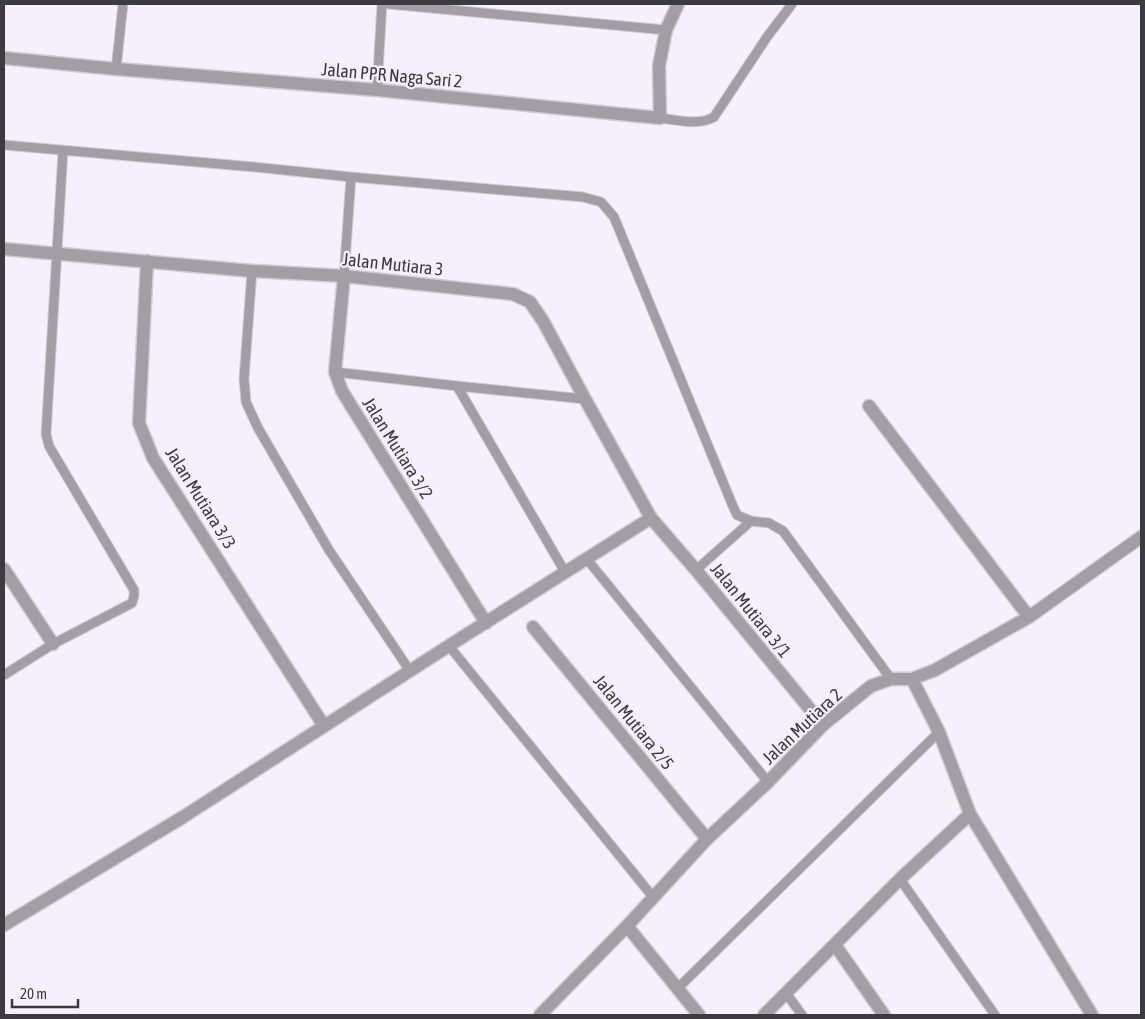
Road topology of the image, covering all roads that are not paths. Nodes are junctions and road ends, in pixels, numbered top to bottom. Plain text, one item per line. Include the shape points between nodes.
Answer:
1 (123, 4) edge
2 (382, 4) edge
3 (388, 4) edge
4 (678, 4) edge
5 (792, 4) edge
6 (666, 30) junction
7 (4, 58) edge
8 (116, 69) junction
9 (377, 90) junction
10 (660, 118) junction
11 (4, 145) edge
12 (63, 150) junction
13 (351, 177) junction
14 (4, 249) edge
15 (57, 254) junction
16 (147, 262) junction
17 (252, 271) junction
18 (344, 276) junction
19 (335, 372) junction
20 (457, 386) junction
21 (584, 399) junction
22 (868, 406) dead end
23 (651, 518) junction
24 (751, 521) junction
25 (1141, 537) edge
26 (586, 558) junction
27 (4, 569) edge
28 (696, 570) junction
29 (565, 572) junction
30 (1029, 617) junction
31 (486, 623) junction
32 (533, 627) dead end
33 (53, 644) junction
34 (450, 646) junction
35 (410, 671) junction
36 (4, 675) edge
37 (891, 679) junction
38 (912, 679) junction
39 (324, 726) junction
40 (822, 726) junction
41 (939, 732) junction
42 (768, 782) junction
43 (970, 814) junction
44 (707, 839) junction
45 (900, 879) junction
46 (653, 897) junction
47 (4, 924) edge
48 (627, 926) junction
49 (835, 945) junction
50 (677, 989) junction
51 (786, 993) junction
52 (540, 1015) edge
53 (699, 1015) edge
54 (764, 1015) edge
55 (802, 1015) edge
56 (884, 1015) edge
57 (995, 1015) edge
58 (1092, 1015) edge

1 - 8 lane
2 - 9 lane
3 - 6 lane
4 - 6 street
5 - 10 lane via 714,117 699,122
6 - 10 street via 659,66
7 - 8 street, Jalan PPR Naga Sari 2
8 - 9 street, Jalan PPR Naga Sari 2
9 - 10 street, Jalan PPR Naga Sari 2
11 - 12 lane
12 - 13 lane
12 - 15 lane
13 - 18 lane
13 - 24 lane via 583,197 601,202 614,217 732,504 738,515
14 - 15 street, Jalan Mutiara 3
15 - 16 street, Jalan Mutiara 3
15 - 33 lane via 46,434 49,446 134,590 134,596 132,603
16 - 17 street, Jalan Mutiara 3
16 - 39 street, Jalan Mutiara 3/3 via 139,423 153,458
17 - 18 street, Jalan Mutiara 3
17 - 35 lane via 244,378 246,402 329,550
18 - 19 street, Jalan Mutiara 3/2
18 - 21 street, Jalan Mutiara 3 via 513,294 530,302 543,320
19 - 20 lane
19 - 31 street, Jalan Mutiara 3/2 via 342,391
20 - 21 lane
20 - 29 lane
21 - 23 street, Jalan Mutiara 3
22 - 30 street
23 - 26 street
23 - 28 street, Jalan Mutiara 3/1
24 - 28 lane
24 - 37 lane via 768,523 784,531
25 - 30 street, Jalan Mutiara 2
26 - 29 street
26 - 42 lane
27 - 33 street
28 - 40 street, Jalan Mutiara 3/1
29 - 31 street
30 - 38 street, Jalan Mutiara 2 via 935,670
31 - 34 street
32 - 44 street, Jalan Mutiara 2/5
33 - 36 lane
34 - 35 street
34 - 46 lane
35 - 39 street
37 - 38 street, Jalan Mutiara 2
37 - 40 street, Jalan Mutiara 2 via 871,686
38 - 41 street
39 - 47 street via 183,817
40 - 42 street, Jalan Mutiara 2
41 - 43 street
41 - 50 lane
42 - 44 street, Jalan Mutiara 2
43 - 45 street
43 - 58 street
44 - 46 street, Jalan Mutiara 2
45 - 49 street
45 - 57 lane
46 - 48 street, Jalan Mutiara 2
48 - 50 street
48 - 52 street, Jalan Mutiara 2
49 - 51 street
49 - 56 street
50 - 53 street
51 - 54 street
51 - 55 lane

